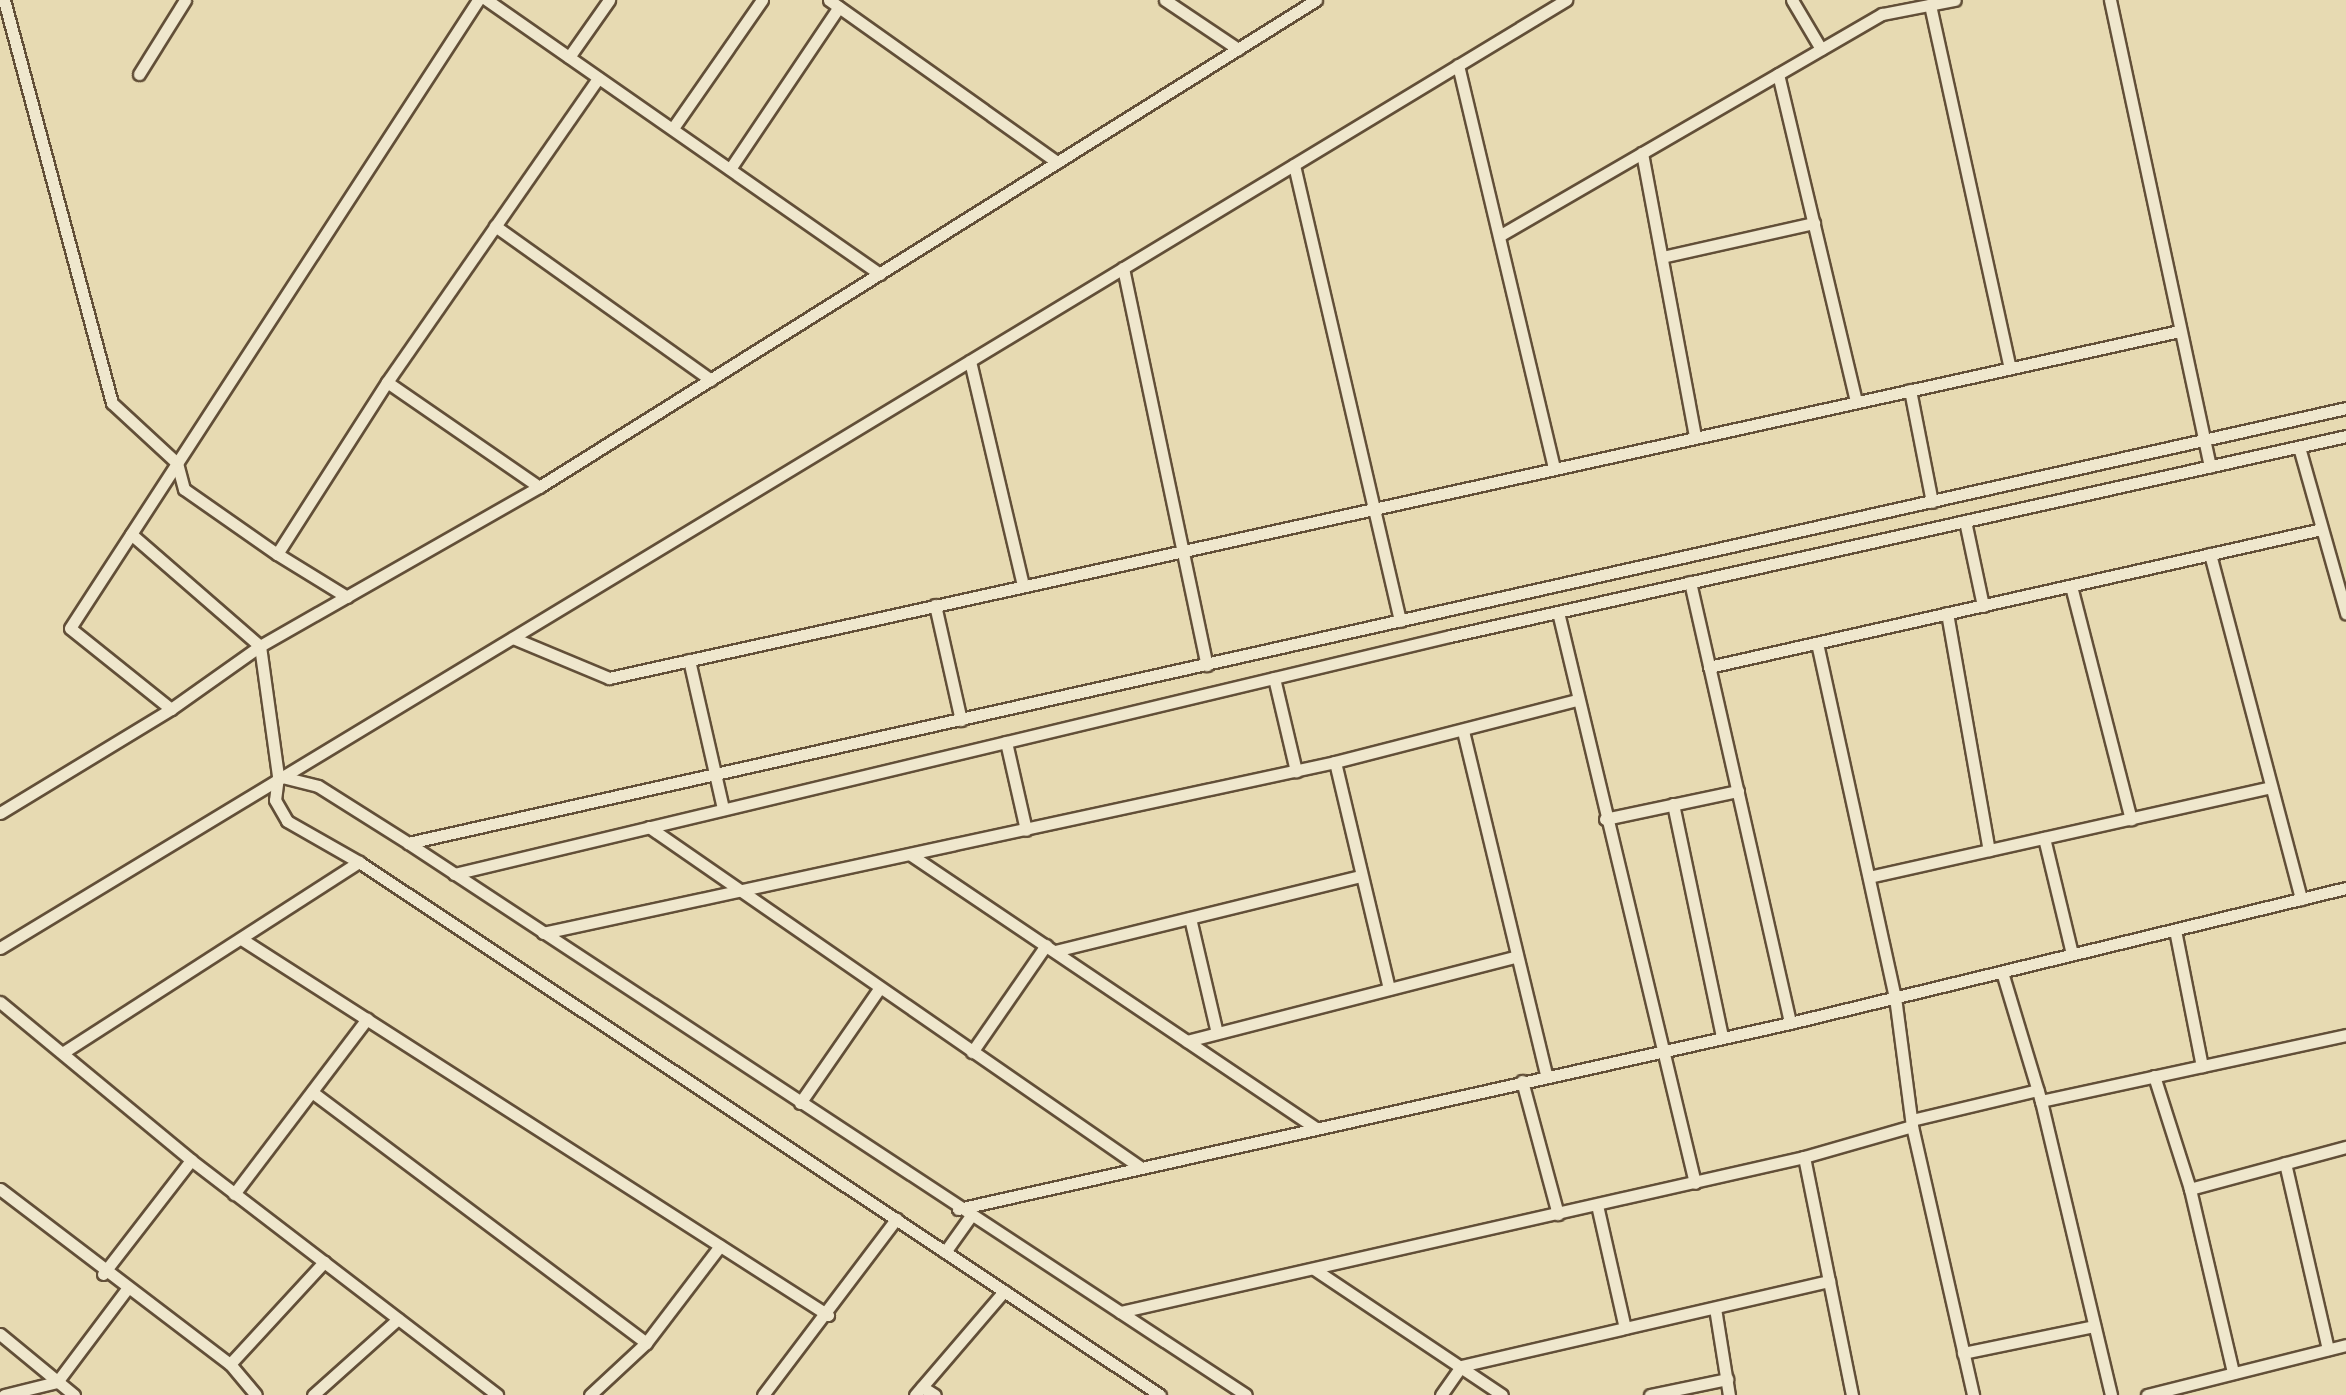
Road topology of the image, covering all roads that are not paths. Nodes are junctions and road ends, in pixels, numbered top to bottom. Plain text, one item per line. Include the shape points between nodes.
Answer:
1 (4, 0) edge
2 (185, 0) edge
3 (478, 0) edge
4 (487, 0) edge
5 (609, 0) edge
6 (762, 0) edge
7 (1166, 0) edge
8 (1316, 0) edge
9 (1566, 0) edge
10 (1792, 0) edge
11 (1955, 0) edge
12 (2110, 0) edge
13 (834, 4) edge
14 (1930, 5) junction
15 (1238, 49) junction
16 (1821, 49) junction
17 (569, 57) junction
18 (1458, 65) junction
19 (140, 74) dead end
20 (1778, 74) junction
21 (598, 78) junction
22 (674, 128) junction
23 (1642, 153) junction
24 (1057, 162) junction
25 (1294, 165) junction
26 (730, 169) junction
27 (1814, 223) junction
28 (495, 226) junction
29 (1499, 236) junction
30 (1662, 257) junction
31 (1124, 268) junction
32 (880, 274) junction
33 (2180, 330) junction
34 (970, 361) junction
35 (2010, 368) junction
36 (711, 380) junction
37 (386, 382) junction
38 (1910, 390) junction
39 (1856, 402) junction
40 (2346, 408) edge
41 (2346, 436) edge
42 (1696, 438) junction
43 (2204, 444) junction
44 (2299, 446) junction
45 (177, 464) junction
46 (2210, 466) junction
47 (1554, 469) junction
48 (539, 488) junction
49 (1932, 502) junction
50 (1375, 508) junction
51 (1966, 521) junction
52 (2322, 529) junction
53 (131, 534) junction
54 (1183, 550) junction
55 (277, 554) junction
56 (2210, 554) junction
57 (1690, 582) junction
58 (1023, 586) junction
59 (2071, 586) junction
60 (346, 598) junction
61 (935, 605) junction
62 (1982, 606) junction
63 (1558, 612) junction
64 (2346, 613) edge
65 (1948, 614) junction
66 (1400, 621) junction
67 (513, 638) junction
68 (1817, 643) junction
69 (260, 646) junction
70 (689, 660) junction
71 (1207, 665) junction
72 (1710, 667) junction
73 (1274, 678) junction
74 (1576, 700) junction
75 (172, 709) junction
76 (960, 720) junction
77 (1463, 731) junction
78 (1006, 742) junction
79 (1335, 762) junction
80 (1296, 770) junction
81 (714, 775) junction
82 (278, 776) junction
83 (2271, 788) junction
84 (1738, 791) junction
85 (1673, 804) junction
86 (723, 809) junction
87 (0, 813) edge
88 (2131, 818) junction
89 (1605, 819) junction
90 (649, 827) junction
91 (1026, 830) junction
92 (2044, 838) junction
93 (408, 844) junction
94 (1989, 850) junction
95 (911, 855) junction
96 (359, 862) junction
97 (454, 874) junction
98 (1360, 876) junction
99 (1869, 877) junction
100 (2346, 888) edge
101 (732, 889) junction
102 (2301, 899) junction
103 (1190, 918) junction
104 (2175, 930) junction
105 (544, 933) junction
106 (242, 940) junction
107 (0, 948) edge
108 (1050, 948) junction
109 (2072, 954) junction
110 (1516, 957) junction
111 (2002, 972) junction
112 (879, 989) junction
113 (1389, 989) junction
114 (1895, 997) junction
115 (0, 1002) edge
116 (366, 1019) junction
117 (1790, 1022) junction
118 (1217, 1033) junction
119 (2346, 1035) edge
120 (1722, 1037) junction
121 (1187, 1041) junction
122 (1661, 1050) junction
123 (64, 1052) junction
124 (972, 1052) junction
125 (2202, 1066) junction
126 (1546, 1075) junction
127 (2154, 1076) junction
128 (1522, 1081) junction
129 (312, 1092) junction
130 (2040, 1096) junction
131 (800, 1104) junction
132 (1914, 1123) junction
133 (1315, 1128) junction
134 (2346, 1146) edge
135 (1804, 1157) junction
136 (191, 1160) junction
137 (2285, 1163) junction
138 (1140, 1168) junction
139 (1694, 1183) junction
140 (2190, 1189) junction
141 (0, 1190) edge
142 (234, 1194) junction
143 (1596, 1205) junction
144 (958, 1209) junction
145 (1558, 1214) junction
146 (970, 1217) junction
147 (896, 1219) junction
148 (720, 1246) junction
149 (946, 1252) junction
150 (324, 1262) junction
151 (1314, 1269) junction
152 (103, 1274) junction
153 (1829, 1281) junction
154 (126, 1290) junction
155 (1004, 1291) junction
156 (1715, 1308) junction
157 (1120, 1312) junction
158 (828, 1315) junction
159 (398, 1320) junction
160 (2094, 1326) junction
161 (1625, 1328) junction
162 (0, 1334) edge
163 (646, 1343) junction
164 (2346, 1345) edge
165 (2328, 1350) junction
166 (1963, 1354) junction
167 (230, 1364) junction
168 (1461, 1366) junction
169 (2234, 1373) junction
170 (1726, 1378) junction
171 (57, 1382) junction
172 (919, 1391) edge
173 (4, 1395) edge
174 (74, 1395) edge
175 (256, 1395) edge
176 (314, 1395) edge
177 (497, 1395) edge
178 (590, 1395) edge
179 (763, 1395) edge
180 (935, 1395) edge
181 (1160, 1395) edge
182 (1246, 1395) edge
183 (1440, 1395) edge
184 (1502, 1395) edge
185 (1650, 1395) edge
186 (1729, 1395) edge
187 (1852, 1395) edge
188 (1972, 1395) edge
189 (2111, 1395) edge
190 (2147, 1395) edge

1 - 45 street via 112,403
2 - 19 street
3 - 45 street
4 - 17 street
5 - 17 street
6 - 22 street
7 - 15 street
8 - 15 street
9 - 18 street
10 - 16 street
11 - 14 street
12 - 33 street
13 - 24 street
13 - 26 street
14 - 16 street via 1882,14
14 - 35 street
15 - 24 street
16 - 20 street
17 - 21 street
18 - 25 street
18 - 29 street
20 - 23 street
20 - 27 street
21 - 22 street
21 - 28 street
22 - 26 street
23 - 29 street
23 - 30 street
24 - 32 street
25 - 31 street
25 - 50 street
26 - 32 street
27 - 30 street
27 - 39 street
28 - 36 street
28 - 37 street
29 - 47 street
30 - 42 street
31 - 34 street
31 - 54 street
32 - 36 street
33 - 35 street
33 - 43 street
34 - 58 street
34 - 67 street
35 - 38 street
36 - 48 street
37 - 48 street
37 - 55 street
38 - 39 street
38 - 49 street
39 - 42 street
40 - 43 street
41 - 44 street
42 - 47 street
43 - 46 street
43 - 49 street
44 - 46 street
44 - 52 street
45 - 53 street
45 - 55 street via 184,489
46 - 51 street
47 - 50 street
48 - 60 street
49 - 66 street
50 - 54 street
50 - 66 street
51 - 57 street
51 - 62 street
52 - 56 street
52 - 64 street
53 - 69 street
53 - 75 street via 70,628
54 - 58 street
54 - 71 street
55 - 60 street
56 - 59 street
56 - 83 street
57 - 63 street
57 - 72 street
58 - 61 street
59 - 62 street
59 - 88 street
60 - 69 street
61 - 70 street
61 - 76 street
62 - 65 street
63 - 73 street
63 - 74 street
65 - 68 street
65 - 94 street
66 - 71 street
67 - 70 street via 609,678
67 - 82 street
68 - 72 street
68 - 99 street
69 - 75 street
69 - 82 street
70 - 81 street
71 - 76 street
72 - 84 street
73 - 78 street
73 - 80 street
74 - 77 street
74 - 89 street
75 - 87 street
76 - 81 street
77 - 79 street
77 - 110 street
78 - 86 street
78 - 91 street
79 - 80 street
79 - 98 street
80 - 91 street
81 - 86 street
81 - 93 street
82 - 93 street via 318,786
82 - 96 street via 275,800 287,822
82 - 107 street
83 - 88 street
83 - 102 street
84 - 85 street
84 - 117 street
85 - 89 street
85 - 120 street
86 - 90 street
88 - 92 street
89 - 122 street
90 - 97 street
90 - 101 street
91 - 95 street
92 - 94 street
92 - 109 street
93 - 97 street
94 - 99 street
95 - 101 street
95 - 108 street
96 - 106 street
96 - 147 street
97 - 105 street
98 - 103 street
98 - 113 street
99 - 114 street
100 - 102 street
101 - 105 street
101 - 112 street
102 - 104 street
103 - 108 street
103 - 118 street
104 - 109 street
104 - 125 street
105 - 131 street
106 - 116 street
106 - 123 street
108 - 121 street
108 - 124 street
109 - 111 street
110 - 113 street
110 - 126 street
111 - 114 street
111 - 130 street
112 - 124 street
112 - 131 street
113 - 118 street
114 - 117 street
114 - 132 street
115 - 123 street
116 - 129 street
116 - 148 street
117 - 120 street
118 - 121 street
119 - 125 street
120 - 122 street
121 - 133 street
122 - 126 street
122 - 139 street
123 - 136 street
124 - 138 street
125 - 127 street
126 - 128 street
127 - 130 street
127 - 140 street
128 - 133 street
128 - 145 street
129 - 142 street
129 - 163 street
130 - 132 street
130 - 160 street
131 - 144 street
132 - 135 street
132 - 166 street
133 - 138 street
134 - 137 street
135 - 139 street
135 - 153 street
136 - 142 street
136 - 152 street
137 - 140 street
137 - 165 street
138 - 144 street
139 - 143 street
140 - 169 street
141 - 152 street
142 - 150 street
143 - 145 street
143 - 161 street
144 - 146 street
145 - 151 street
146 - 149 street
146 - 157 street
147 - 149 street
147 - 158 street
148 - 158 street
148 - 163 street
149 - 155 street
150 - 159 street
150 - 167 street
151 - 157 street
151 - 168 street
152 - 154 street
153 - 156 street
153 - 187 street
154 - 167 street
154 - 171 street
155 - 172 street
155 - 181 street
156 - 161 street
156 - 170 street
157 - 182 street
158 - 179 street
159 - 176 street
159 - 177 street
160 - 166 street
160 - 189 street
161 - 168 street
162 - 171 street
163 - 178 street
164 - 165 street
165 - 169 street
166 - 188 street
167 - 175 street
168 - 183 street
168 - 184 street
169 - 190 street
170 - 185 street
170 - 186 street
171 - 173 street
171 - 174 street
172 - 180 street

